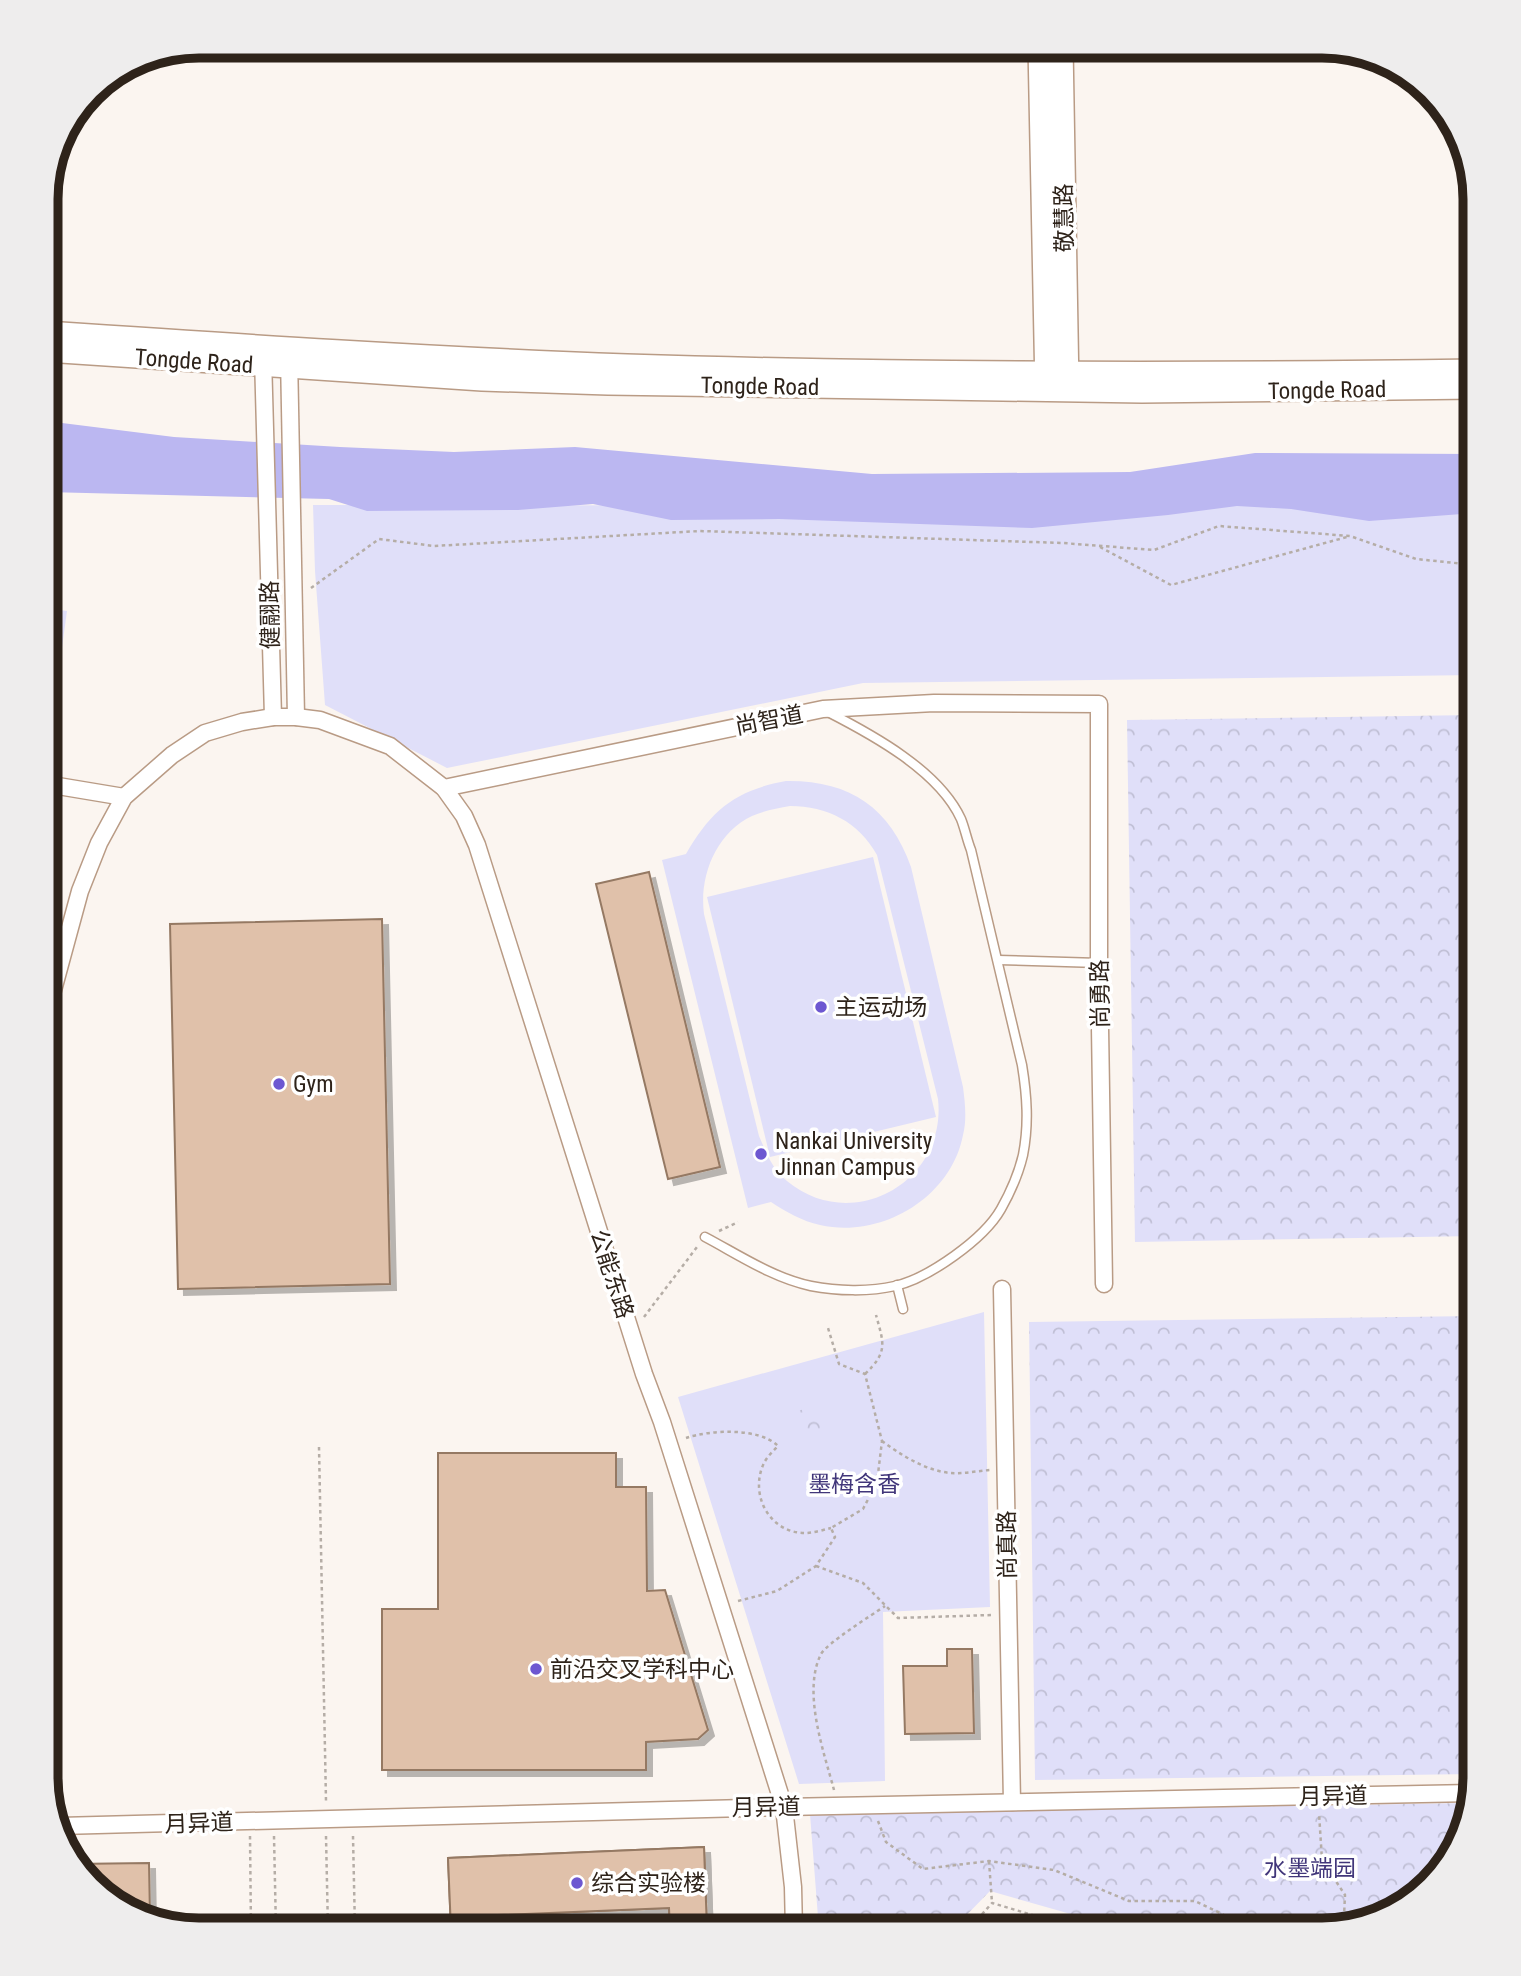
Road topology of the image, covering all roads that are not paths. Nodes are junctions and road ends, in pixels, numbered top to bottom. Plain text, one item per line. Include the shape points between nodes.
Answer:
1 (1042, 58) edge
2 (1061, 58) edge
3 (58, 333) edge
4 (58, 350) edge
5 (263, 357) junction
6 (289, 359) junction
7 (1463, 371) edge
8 (1057, 382) junction
9 (1463, 387) edge
10 (1099, 704) joint
11 (823, 709) junction
12 (273, 717) junction
13 (296, 718) junction
14 (58, 786) edge
15 (444, 788) junction
16 (124, 797) junction
17 (998, 960) junction
18 (1099, 963) junction
19 (58, 972) edge
20 (705, 1237) road end
21 (1104, 1284) dead end
22 (897, 1285) junction
23 (1002, 1289) dead end
24 (902, 1309) dead end
25 (1462, 1793) edge
26 (1012, 1802) junction
27 (784, 1807) junction
28 (66, 1826) edge
29 (794, 1918) edge

1 - 8 main road, 敬慧路
2 - 8 main road, 敬慧路
3 - 5 main road, Tongde Road
4 - 5 main road, Tongde Road
5 - 6 main road, Tongde Road
5 - 12 street, 健翮路
6 - 8 main road, Tongde Road
6 - 13 street, 健翮路
7 - 8 main road, Tongde Road
8 - 9 main road, Tongde Road
10 - 11 street, 尚智道 via 934,703
10 - 18 street, 尚勇路
11 - 15 street, 尚智道
11 - 17 lane via 887,743 939,789 960,817
12 - 13 street, 公能东路
12 - 16 street, 公能东路 via 205,733
13 - 15 street, 公能东路 via 320,720 390,746
14 - 16 street
15 - 27 street, 公能东路 via 477,845
16 - 19 street via 80,891
17 - 18 lane
17 - 22 lane via 1027,1100 1022,1158 1000,1211 978,1236 925,1273
18 - 21 street, 尚勇路
20 - 22 lane via 779,1276 810,1286 838,1290
22 - 24 lane
23 - 26 street, 尚真路
25 - 26 street, 月异道
26 - 27 street, 月异道
27 - 28 street, 月异道
27 - 29 street, 公能东路

